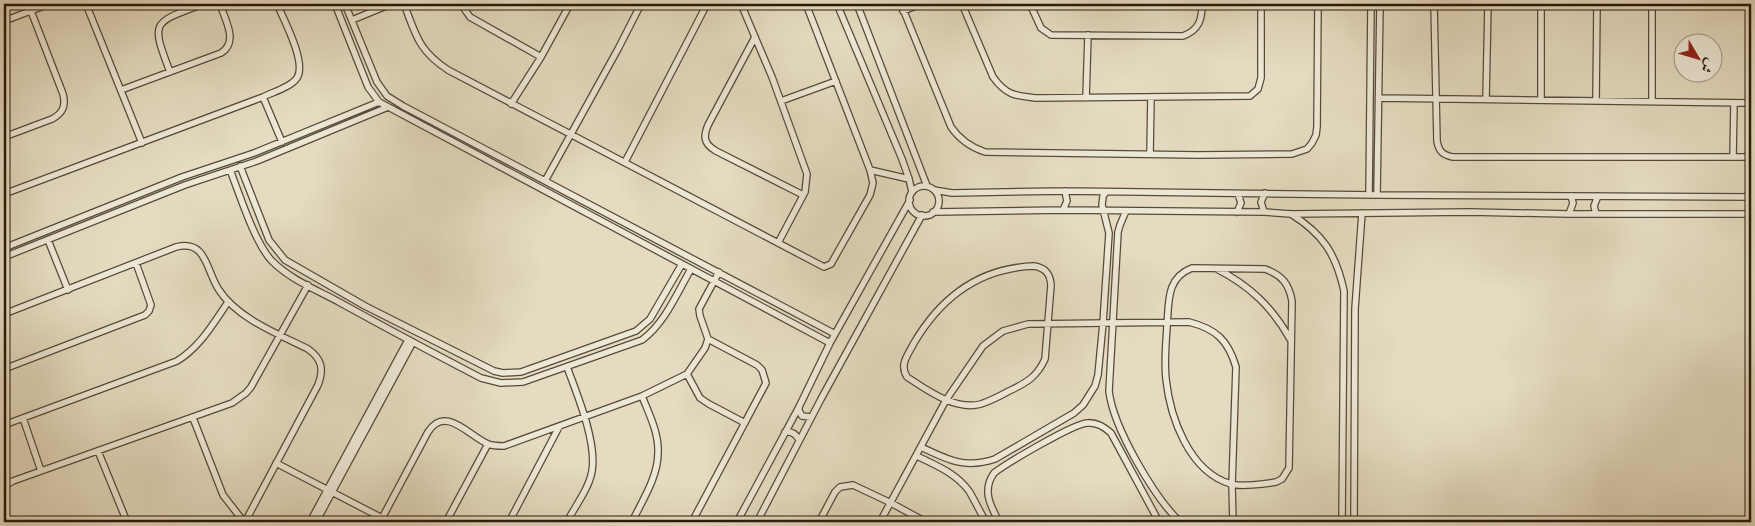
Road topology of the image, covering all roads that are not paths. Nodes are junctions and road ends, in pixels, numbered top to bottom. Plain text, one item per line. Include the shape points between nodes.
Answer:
1 (49, 4) edge
2 (86, 4) edge
3 (203, 4) edge
4 (220, 4) edge
5 (277, 4) edge
6 (335, 4) edge
7 (345, 4) edge
8 (391, 4) edge
9 (404, 4) edge
10 (461, 4) edge
11 (568, 4) edge
12 (641, 4) edge
13 (707, 4) edge
14 (741, 4) edge
15 (806, 4) edge
16 (837, 4) edge
17 (857, 4) edge
18 (901, 4) edge
19 (921, 4) edge
20 (962, 4) edge
21 (1030, 4) edge
22 (1202, 4) edge
23 (1261, 4) edge
24 (1318, 4) edge
25 (1371, 4) edge
26 (1380, 4) edge
27 (1434, 4) edge
28 (1488, 4) edge
29 (1541, 4) edge
30 (1597, 4) edge
31 (1652, 4) edge
32 (31, 11) junction
33 (903, 11) junction
34 (5, 19) edge
35 (352, 20) junction
36 (1088, 35) junction
37 (755, 37) junction
38 (366, 57) junction
39 (541, 57) junction
40 (358, 60) junction
41 (170, 72) junction
42 (836, 81) junction
43 (121, 90) junction
44 (263, 97) junction
45 (1151, 97) junction
46 (1086, 98) junction
47 (1379, 98) junction
48 (1435, 99) junction
49 (1486, 99) junction
50 (1541, 100) junction
51 (781, 101) junction
52 (1596, 101) junction
53 (1652, 101) junction
54 (379, 102) junction
55 (1734, 102) junction
56 (1751, 103) edge
57 (511, 104) junction
58 (388, 107) junction
59 (350, 114) junction
60 (353, 122) junction
61 (438, 124) junction
62 (434, 132) junction
63 (571, 134) junction
64 (4, 138) edge
65 (282, 142) junction
66 (142, 143) junction
67 (254, 153) junction
68 (1150, 154) junction
69 (1369, 157) junction
70 (1379, 157) junction
71 (1733, 157) junction
72 (1751, 157) edge
73 (257, 161) junction
74 (625, 162) junction
75 (240, 166) junction
76 (230, 170) junction
77 (870, 170) junction
78 (909, 179) junction
79 (545, 181) junction
80 (927, 186) junction
81 (934, 190) junction
82 (1065, 191) junction
83 (912, 192) junction
84 (1106, 192) junction
85 (1265, 193) junction
86 (4, 194) edge
87 (1238, 194) junction
88 (804, 195) junction
89 (1369, 195) junction
90 (1377, 195) junction
91 (1571, 196) junction
92 (1598, 196) junction
93 (1751, 197) edge
94 (910, 200) junction
95 (1063, 210) junction
96 (1103, 210) junction
97 (1126, 211) junction
98 (933, 212) junction
99 (1237, 212) junction
100 (1264, 212) junction
101 (1362, 213) junction
102 (1291, 214) junction
103 (1569, 214) junction
104 (1596, 214) junction
105 (1751, 214) edge
106 (922, 215) junction
107 (48, 240) junction
108 (778, 243) junction
109 (13, 245) junction
110 (4, 248) edge
111 (16, 253) junction
112 (4, 257) edge
113 (136, 263) junction
114 (682, 264) junction
115 (1216, 268) junction
116 (691, 269) junction
117 (719, 272) junction
118 (714, 281) junction
119 (308, 285) junction
120 (68, 290) junction
121 (228, 302) junction
122 (365, 306) junction
123 (4, 314) edge
124 (360, 314) junction
125 (1167, 322) junction
126 (1103, 323) junction
127 (1113, 323) junction
128 (1049, 324) junction
129 (835, 334) junction
130 (280, 335) junction
131 (708, 339) junction
132 (411, 341) junction
133 (1291, 341) junction
134 (830, 343) junction
135 (567, 367) junction
136 (4, 368) edge
137 (522, 372) junction
138 (687, 374) junction
139 (523, 382) junction
140 (642, 396) junction
141 (946, 400) junction
142 (799, 407) junction
143 (1074, 413) junction
144 (585, 417) junction
145 (811, 417) junction
146 (23, 418) junction
147 (192, 418) junction
148 (745, 423) junction
149 (1081, 424) junction
150 (4, 425) edge
151 (558, 427) junction
152 (785, 432) junction
153 (799, 440) junction
154 (488, 444) junction
155 (921, 448) junction
156 (98, 451) junction
157 (917, 456) junction
158 (995, 459) junction
159 (276, 463) junction
160 (1001, 468) junction
161 (42, 471) junction
162 (1232, 485) junction
163 (4, 486) edge
164 (330, 491) junction
165 (891, 503) junction
166 (992, 509) junction
167 (981, 514) junction
168 (381, 520) edge
169 (127, 522) edge
170 (245, 522) edge
171 (310, 522) edge
172 (316, 522) edge
173 (446, 522) edge
174 (509, 522) edge
175 (567, 522) edge
176 (632, 522) edge
177 (692, 522) edge
178 (737, 522) edge
179 (757, 522) edge
180 (819, 522) edge
181 (880, 522) edge
182 (926, 522) edge
183 (986, 522) edge
184 (999, 522) edge
185 (1159, 522) edge
186 (1180, 522) edge
187 (1233, 522) edge
188 (1342, 522) edge
189 (1354, 522) edge

1 - 32 street
2 - 43 street
3 - 41 street via 168,18 157,31
4 - 41 street via 230,36 227,50
5 - 44 street via 299,59 300,71 293,82
6 - 40 street
7 - 35 street
8 - 35 street
9 - 57 street via 418,40 436,62
10 - 39 street via 470,17
11 - 39 street
12 - 63 street
13 - 74 street
14 - 37 street
15 - 42 street
16 - 78 street
17 - 80 street
18 - 33 street
19 - 33 street
20 - 46 street via 993,77 1005,91 1036,98
21 - 36 street via 1046,33
22 - 36 street via 1201,21 1191,34
23 - 45 street via 1260,78 1258,89 1250,96
24 - 68 street via 1317,127 1307,149 1292,154
25 - 69 street
26 - 47 street
27 - 48 street
28 - 49 street
29 - 50 street
30 - 52 street
31 - 53 street
32 - 34 street
32 - 64 street via 65,101 59,115
33 - 68 street via 951,127 970,146 985,152
35 - 38 street
36 - 46 street
37 - 51 street
37 - 88 street via 704,133 705,141 716,152
38 - 40 street
38 - 61 street via 387,96
39 - 57 street
40 - 54 street via 368,87
41 - 43 street
42 - 51 street
42 - 77 street
43 - 66 street
44 - 65 street
44 - 66 street
45 - 46 street
45 - 68 street
47 - 48 street
47 - 70 street
48 - 49 street
48 - 71 street via 1437,142 1445,156
49 - 50 street
50 - 52 street
51 - 88 street via 808,174
52 - 53 street
53 - 55 street
54 - 58 street
54 - 59 street
55 - 56 street
55 - 71 street
57 - 63 street
58 - 60 street
58 - 62 street
59 - 60 street
59 - 65 street
60 - 73 street
61 - 62 street
61 - 79 street
62 - 114 street
63 - 74 street
63 - 79 street
65 - 67 street
66 - 86 street
67 - 73 street
67 - 109 street via 182,177
69 - 70 street
69 - 89 street
70 - 90 street
71 - 72 street
73 - 75 street
74 - 108 street
75 - 76 street
75 - 122 street via 268,240 279,254
76 - 107 street via 185,184
76 - 119 street via 265,252 279,267
77 - 78 street
77 - 108 street via 873,184 870,196 829,266 824,267
78 - 83 street
79 - 117 street
80 - 81 street
80 - 83 street
81 - 82 street via 952,193
81 - 98 street via 939,201
82 - 84 street
82 - 95 street via 1067,201
83 - 94 street
84 - 87 street
84 - 96 street via 1102,200
85 - 87 street
85 - 89 street
85 - 100 street via 1261,202
87 - 99 street via 1241,203
88 - 108 street
89 - 90 street
90 - 91 street
91 - 92 street
91 - 103 street via 1573,203
92 - 93 street
92 - 104 street via 1594,206
94 - 106 street via 912,208
94 - 129 street
95 - 96 street
95 - 98 street
96 - 97 street
96 - 126 street via 1109,233
97 - 99 street
97 - 127 street via 1118,232
98 - 106 street
99 - 100 street
100 - 102 street
101 - 102 street
101 - 103 street
101 - 189 street via 1355,309
102 - 188 street via 1322,238 1340,272 1344,291
103 - 104 street
104 - 105 street
106 - 145 street
107 - 111 street
107 - 120 street
109 - 110 street
109 - 111 street
111 - 112 street
113 - 120 street
113 - 121 street via 176,247 194,247 201,252 218,290
113 - 136 street via 151,305 145,315
114 - 116 street
114 - 137 street via 650,318 636,331
115 - 125 street via 1192,268 1176,278
115 - 133 street via 1241,282 1268,305
115 - 133 street via 1265,269 1276,272 1285,280 1292,301
116 - 118 street
116 - 135 street via 652,333 631,345
117 - 118 street
117 - 129 street
118 - 131 street via 699,309
118 - 134 street
119 - 124 street
119 - 130 street
120 - 123 street
121 - 130 street via 248,318
121 - 146 street via 198,344 177,361
122 - 124 street
122 - 137 street via 486,368 503,373
124 - 132 street
125 - 127 street
125 - 162 street via 1166,379 1180,431 1206,470
125 - 162 street via 1189,322 1215,332 1232,354 1236,381
126 - 127 street
126 - 128 street
126 - 143 street via 1098,375 1086,401
127 - 186 street via 1109,391 1113,412 1153,489
128 - 141 street via 1028,324 1003,331 983,346
128 - 141 street via 1045,359 1034,378 980,404 963,405
128 - 141 street via 1050,278 1041,268 1017,267 998,272 965,286 950,297 925,324 903,364 907,377
129 - 134 street
130 - 147 street via 246,393 232,403
130 - 159 street via 316,355 322,375
131 - 138 street via 706,348
131 - 148 street via 758,365 765,376 764,389
132 - 139 street via 481,378 501,383
132 - 164 street
133 - 162 street via 1289,461 1286,474 1276,482
134 - 142 street
135 - 139 street
135 - 144 street
137 - 139 street
138 - 140 street
138 - 148 street via 700,398
140 - 144 street
140 - 176 street via 653,424 657,465
141 - 155 street
142 - 145 street via 802,416
142 - 152 street
143 - 149 street
143 - 158 street
144 - 151 street
144 - 175 street via 592,472
145 - 153 street
146 - 150 street
146 - 161 street
147 - 156 street
147 - 170 street via 222,495
148 - 177 street
149 - 160 street
149 - 185 street via 1097,424 1111,433
151 - 154 street via 504,446
151 - 174 street
152 - 153 street via 797,435
152 - 178 street
153 - 179 street
154 - 168 street via 448,420 432,425
154 - 173 street
155 - 157 street
155 - 158 street via 958,463 977,464
156 - 161 street
156 - 169 street
157 - 165 street
157 - 167 street via 961,482
158 - 160 street
159 - 164 street
159 - 170 street
160 - 166 street via 994,473 987,487
161 - 163 street
162 - 187 street
164 - 168 street
164 - 171 street
164 - 172 street
165 - 180 street via 860,487 847,485 835,492
165 - 181 street
165 - 182 street
166 - 167 street
166 - 184 street
167 - 183 street

